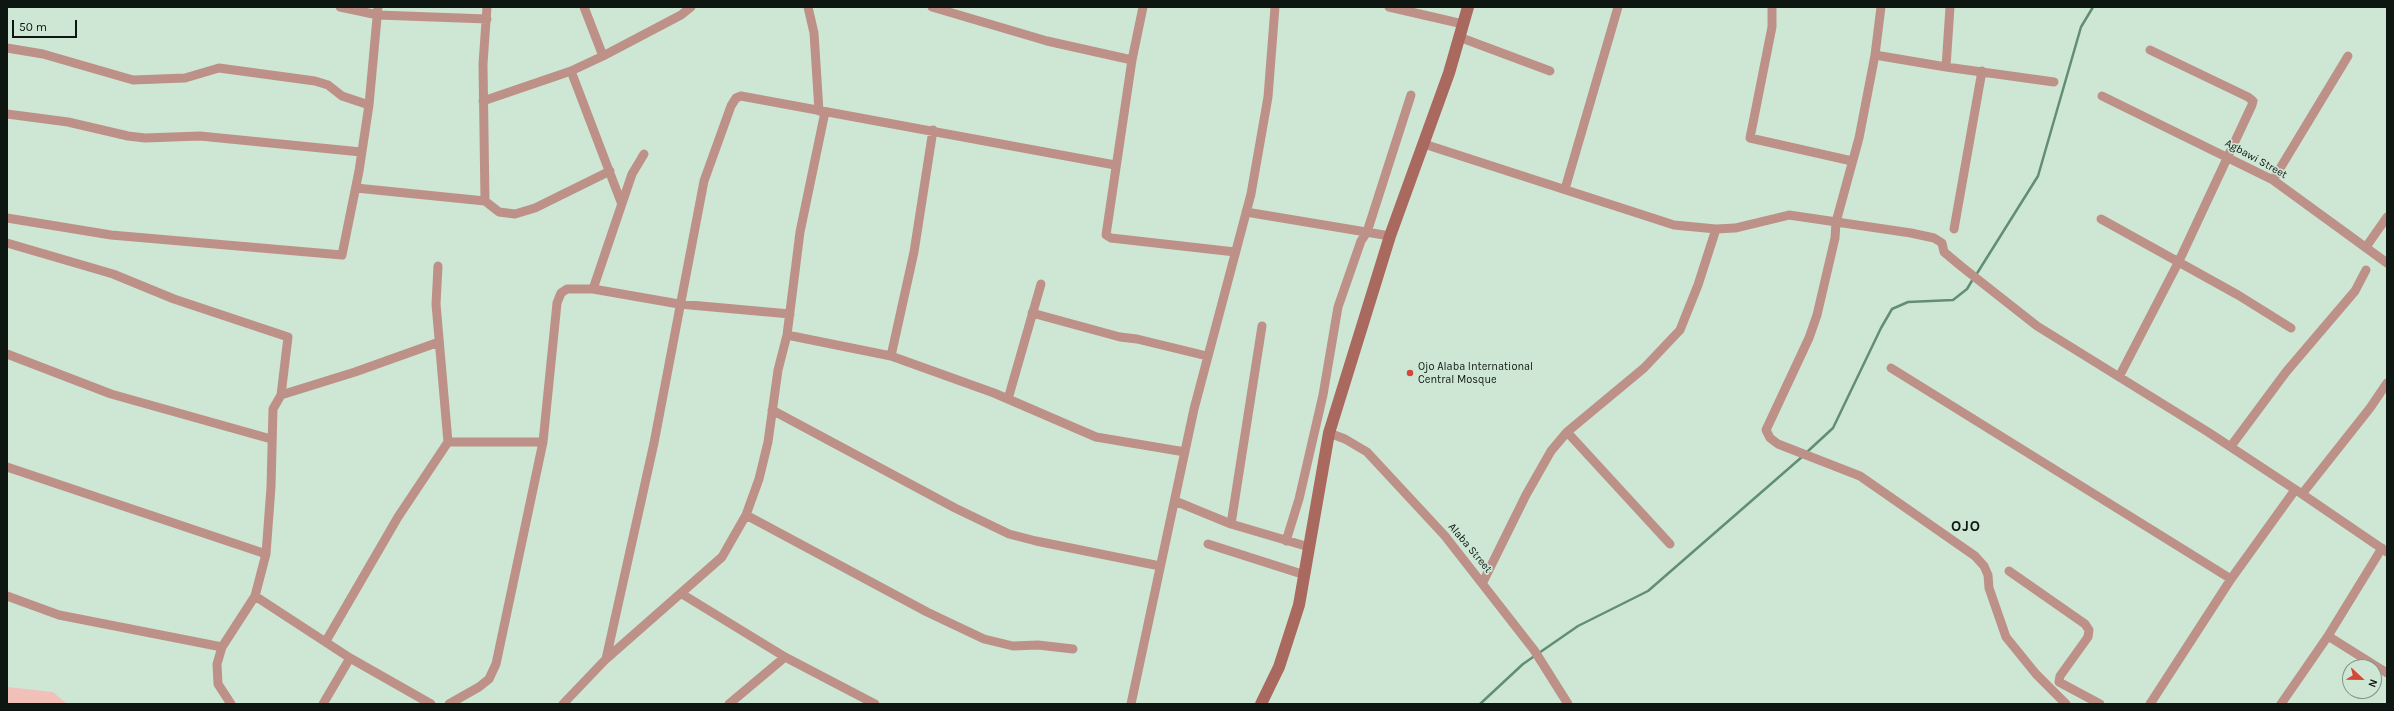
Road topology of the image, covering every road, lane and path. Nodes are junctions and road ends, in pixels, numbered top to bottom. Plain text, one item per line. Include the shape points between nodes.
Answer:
1 (340, 7) edge
2 (488, 7) edge
3 (584, 7) edge
4 (691, 7) edge
5 (808, 7) edge
6 (932, 7) edge
7 (1143, 7) edge
8 (1275, 7) edge
9 (1389, 7) edge
10 (1468, 7) edge
11 (1618, 7) edge
12 (1772, 7) edge
13 (1881, 7) edge
14 (1950, 7) edge
15 (378, 11) edge
16 (681, 11) edge
17 (486, 19) junction
18 (1464, 24) junction
19 (1459, 37) junction
20 (7, 48) edge
21 (2150, 50) dead end
22 (1876, 55) junction
23 (603, 56) junction
24 (2348, 56) dead end
25 (1132, 60) junction
26 (1946, 67) junction
27 (571, 71) junction
28 (1550, 71) dead end
29 (1982, 71) junction
30 (2054, 82) dead end
31 (1411, 95) dead end
32 (2102, 96) dead end
33 (483, 101) junction
34 (369, 105) junction
35 (822, 111) junction
36 (7, 114) edge
37 (933, 130) junction
38 (1424, 144) junction
39 (361, 152) junction
40 (644, 154) dead end
41 (2229, 156) junction
42 (1852, 161) junction
43 (1115, 164) junction
44 (610, 171) junction
45 (2273, 180) junction
46 (356, 188) junction
47 (1565, 189) junction
48 (485, 201) junction
49 (622, 202) junction
50 (1246, 212) junction
51 (2387, 217) edge
52 (7, 218) edge
53 (2101, 219) dead end
54 (1836, 222) junction
55 (1954, 229) dead end
56 (1716, 230) junction
57 (1367, 232) junction
58 (1390, 236) junction
59 (7, 243) edge
60 (2366, 247) junction
61 (1235, 252) junction
62 (2179, 261) junction
63 (2387, 263) edge
64 (438, 266) dead end
65 (2366, 270) dead end
66 (1041, 284) dead end
67 (593, 290) junction
68 (679, 304) junction
69 (1032, 313) junction
70 (790, 314) junction
71 (1262, 326) dead end
72 (2291, 328) dead end
73 (788, 335) junction
74 (439, 342) junction
75 (7, 354) edge
76 (892, 356) junction
77 (1207, 356) junction
78 (1891, 368) dead end
79 (2119, 377) junction
80 (2387, 383) edge
81 (281, 395) junction
82 (1008, 398) junction
83 (772, 410) junction
84 (1567, 432) junction
85 (1329, 433) junction
86 (271, 440) junction
87 (448, 442) junction
88 (543, 442) junction
89 (2231, 446) junction
90 (1185, 452) junction
91 (7, 467) edge
92 (2298, 492) junction
93 (1175, 501) junction
94 (746, 515) junction
95 (1231, 524) junction
96 (1286, 541) junction
97 (1208, 544) dead end
98 (1670, 544) dead end
99 (1309, 547) junction
100 (2384, 550) edge
101 (266, 554) junction
102 (1160, 566) junction
103 (2009, 571) dead end
104 (1305, 574) junction
105 (2231, 579) junction
106 (1483, 582) junction
107 (682, 594) junction
108 (7, 596) edge
109 (255, 596) junction
110 (2328, 636) junction
111 (326, 641) junction
112 (222, 647) junction
113 (1073, 649) dead end
114 (785, 657) junction
115 (350, 658) junction
116 (606, 660) junction
117 (2387, 673) edge
118 (734, 702) edge
119 (231, 704) edge
120 (323, 704) edge
121 (431, 704) edge
122 (449, 704) edge
123 (564, 704) edge
124 (875, 704) edge
125 (1132, 704) edge
126 (1261, 704) edge
127 (1568, 704) edge
128 (2066, 704) edge
129 (2100, 704) edge
130 (2150, 704) edge
131 (2281, 704) edge

1 - 15 street
2 - 17 street
3 - 23 street
4 - 16 street
5 - 35 street via 814,33
6 - 25 street via 1047,42
7 - 25 street
8 - 50 street via 1268,97
9 - 18 street
10 - 18 main road
11 - 47 street
12 - 42 street via 1772,27 1750,138
13 - 22 street
14 - 26 street
15 - 17 street
15 - 34 street
16 - 23 street
17 - 33 street
18 - 19 main road
19 - 28 street
19 - 38 main road
20 - 34 street via 43,54 133,80 185,78 219,68 315,80 328,85 342,96
21 - 41 street via 2253,101
22 - 26 street
22 - 42 street
23 - 27 street
24 - 45 street
25 - 43 street
26 - 29 street
27 - 33 street
27 - 44 street
29 - 30 street
29 - 55 street
31 - 57 street
32 - 41 street, Agbawi Street
33 - 48 street
34 - 39 street
35 - 37 street
35 - 68 street via 741,96 736,98 704,181
35 - 70 street via 800,232
36 - 39 street via 68,122 145,138 200,136
37 - 43 street
37 - 76 street via 914,252
38 - 47 street
38 - 58 main road
39 - 46 street
40 - 49 street via 632,174
41 - 45 street, Agbawi Street
41 - 62 street
42 - 54 street
43 - 61 street via 1106,236
44 - 48 street via 536,208 515,214 500,212
44 - 49 street
45 - 60 street, Agbawi Street
46 - 48 street
46 - 52 street via 342,255 111,235
47 - 56 street via 1674,224
49 - 67 street
50 - 57 street
50 - 61 street
51 - 60 street
53 - 62 street
54 - 56 street via 1788,215
54 - 79 street via 1934,238 1942,243 1944,252 1962,268 2037,326
54 - 128 street via 1809,338 1766,430 1770,438 1778,444 1860,476 1975,556 1988,575 1989,588 2006,637 2036,674
56 - 84 street via 1680,330 1644,368
57 - 58 street
57 - 96 street via 1361,241 1338,306 1323,395 1299,499
58 - 85 main road
59 - 81 street via 113,274 174,299 288,338
60 - 63 street, Agbawi Street
61 - 77 street via 1226,295
62 - 72 street
62 - 79 street
64 - 74 street via 436,304
65 - 89 street via 2355,291 2286,372
66 - 69 street
67 - 68 street
67 - 88 street via 567,290 561,293 557,303
68 - 70 street
68 - 116 street via 654,443
69 - 77 street via 1120,338 1137,339
69 - 82 street
70 - 73 street
71 - 95 street
73 - 76 street
73 - 83 street via 778,370
74 - 81 street
74 - 87 street
75 - 86 street via 111,394
76 - 82 street
77 - 90 street
78 - 105 street
79 - 89 street
80 - 92 street via 2370,408
81 - 86 street via 273,409
82 - 90 street via 1096,437
83 - 94 street via 759,479
83 - 102 street via 1009,534
84 - 98 street
84 - 106 street via 1551,451 1526,495
85 - 99 main road
85 - 106 street, Alaba Street via 1346,439 1367,452 1445,536
86 - 101 street via 272,487
87 - 88 street
87 - 111 street via 398,518
88 - 122 street via 496,664 489,679
89 - 92 street
90 - 93 street
91 - 101 street
92 - 100 street
92 - 105 street
93 - 95 street
93 - 102 street
94 - 107 street via 722,557
94 - 113 street via 927,612 984,639 1013,646 1038,645
95 - 96 street
96 - 99 street
97 - 104 street
99 - 104 main road
100 - 110 street
101 - 109 street
102 - 125 street
103 - 129 street via 2085,624 2089,630 2088,637 2060,676 2059,682
104 - 126 main road via 1299,605 1279,667
105 - 130 street
106 - 127 street, Alaba Street via 1536,654
107 - 114 street
107 - 116 street
108 - 112 street via 59,615
109 - 111 street
109 - 112 street
110 - 117 street
110 - 131 street
111 - 115 street
112 - 119 street via 217,664 218,684
114 - 118 street
114 - 124 street
115 - 120 street
115 - 121 street
116 - 123 street

